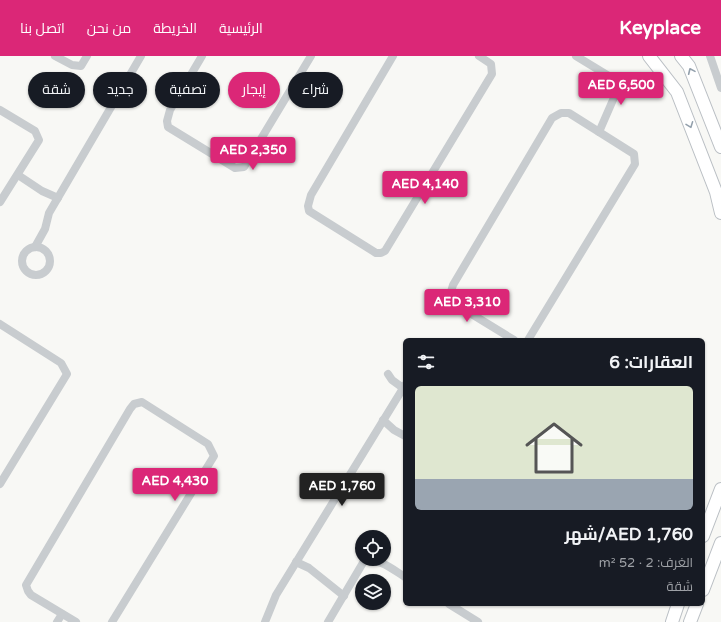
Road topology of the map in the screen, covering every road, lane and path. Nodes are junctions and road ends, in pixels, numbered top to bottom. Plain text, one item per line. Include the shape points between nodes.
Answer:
1 (55, 56) edge
2 (87, 56) edge
3 (141, 56) edge
4 (202, 56) edge
5 (311, 56) edge
6 (393, 56) edge
7 (479, 56) edge
8 (576, 56) edge
9 (649, 56) edge
10 (681, 56) edge
11 (710, 56) edge
12 (721, 88) edge
13 (0, 110) edge
14 (599, 132) junction
15 (721, 146) edge
16 (18, 175) junction
17 (58, 198) junction
18 (0, 202) edge
19 (721, 213) edge
20 (35, 247) dead end
21 (0, 324) edge
22 (511, 338) edge
23 (529, 338) edge
24 (388, 374) dead end
25 (403, 386) edge
26 (403, 388) edge
27 (383, 420) junction
28 (403, 435) edge
29 (0, 484) edge
30 (721, 489) edge
31 (705, 531) edge
32 (721, 544) edge
33 (296, 562) junction
34 (403, 577) edge
35 (705, 585) edge
36 (344, 596) junction
37 (452, 606) edge
38 (677, 606) edge
39 (696, 606) edge
40 (62, 614) junction
41 (57, 622) edge
42 (76, 622) edge
43 (112, 622) edge
44 (265, 622) edge
45 (328, 622) edge
46 (478, 622) edge
47 (672, 622) edge
48 (690, 622) edge

1 - 2 street via 72,66 81,66
3 - 17 street
4 - 5 street via 170,110 168,127 235,168 244,167
6 - 7 street via 311,195 308,206 309,211 376,253 385,251 492,74 492,64
8 - 14 street via 612,78 616,93
9 -> 19 street via 677,92 716,192
15 -> 10 street via 689,66
11 - 12 street
13 - 16 street via 34,131 39,140
14 - 22 street via 569,114 561,113 552,118 453,285 450,296 452,302
14 - 23 street via 634,154 635,164
16 - 17 street
16 - 18 street
17 - 20 street
21 - 29 street via 61,363 67,374
24 - 25 street via 392,380
26 - 27 street
27 - 28 street
27 - 33 street
30 - 31 street
32 - 35 street
33 - 36 street via 309,568
33 - 44 street via 276,595
34 - 36 street via 378,561 364,561
36 - 45 street
37 - 46 street
38 - 47 street
39 - 48 street
40 - 41 street
40 - 42 street
40 - 43 street via 31,595 26,585 130,409 134,404 142,402 208,444 214,456

